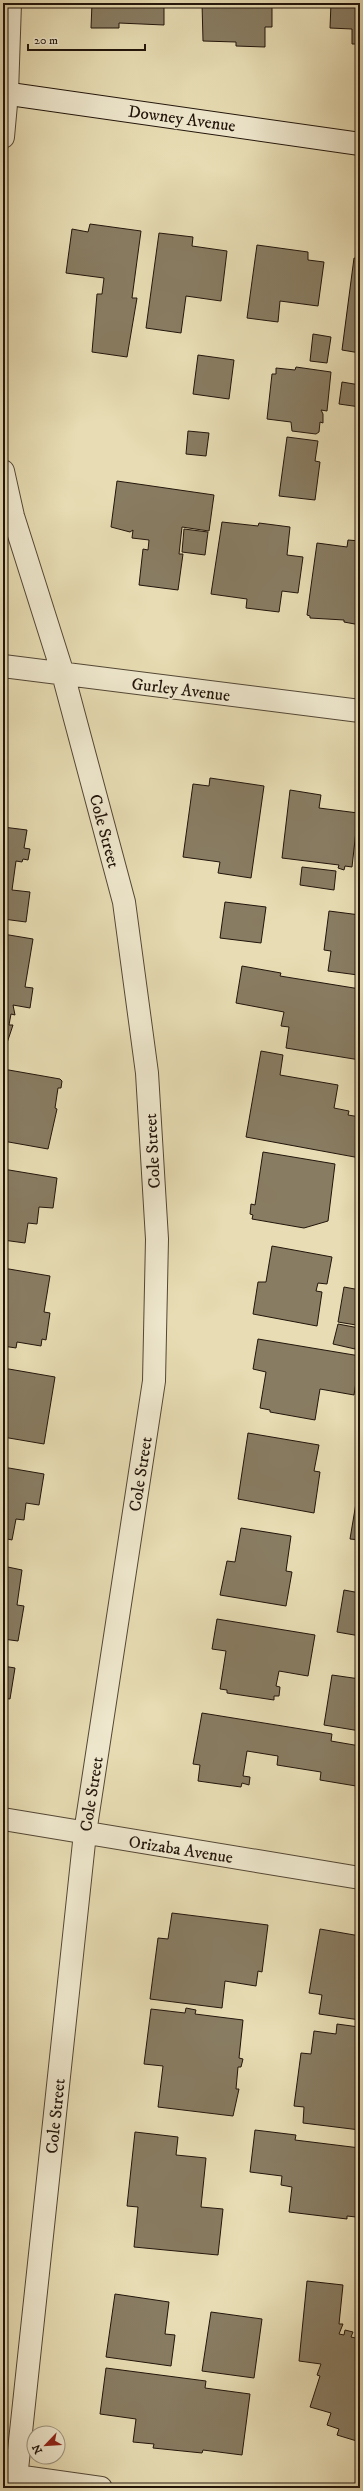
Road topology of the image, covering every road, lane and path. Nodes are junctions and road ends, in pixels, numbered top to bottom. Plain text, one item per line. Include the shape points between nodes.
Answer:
1 (10, 3) edge
2 (5, 93) edge
3 (3, 137) edge
4 (360, 144) edge
5 (3, 471) edge
6 (3, 666) edge
7 (63, 674) junction
8 (360, 711) edge
9 (3, 1819) edge
10 (85, 1833) junction
11 (360, 1878) edge
12 (16, 2482) edge
13 (101, 2488) edge

1 - 2 street
2 - 3 street
2 - 4 street, Downey Avenue
5 - 7 street, Cole Street via 13,516
6 - 7 street, Gurley Avenue
7 - 8 street, Gurley Avenue
7 - 10 street, Cole Street via 124,902 147,1073 157,1239 154,1381
9 - 10 street, Orizaba Avenue
10 - 11 street, Orizaba Avenue
10 - 12 street, Cole Street
12 - 13 street

